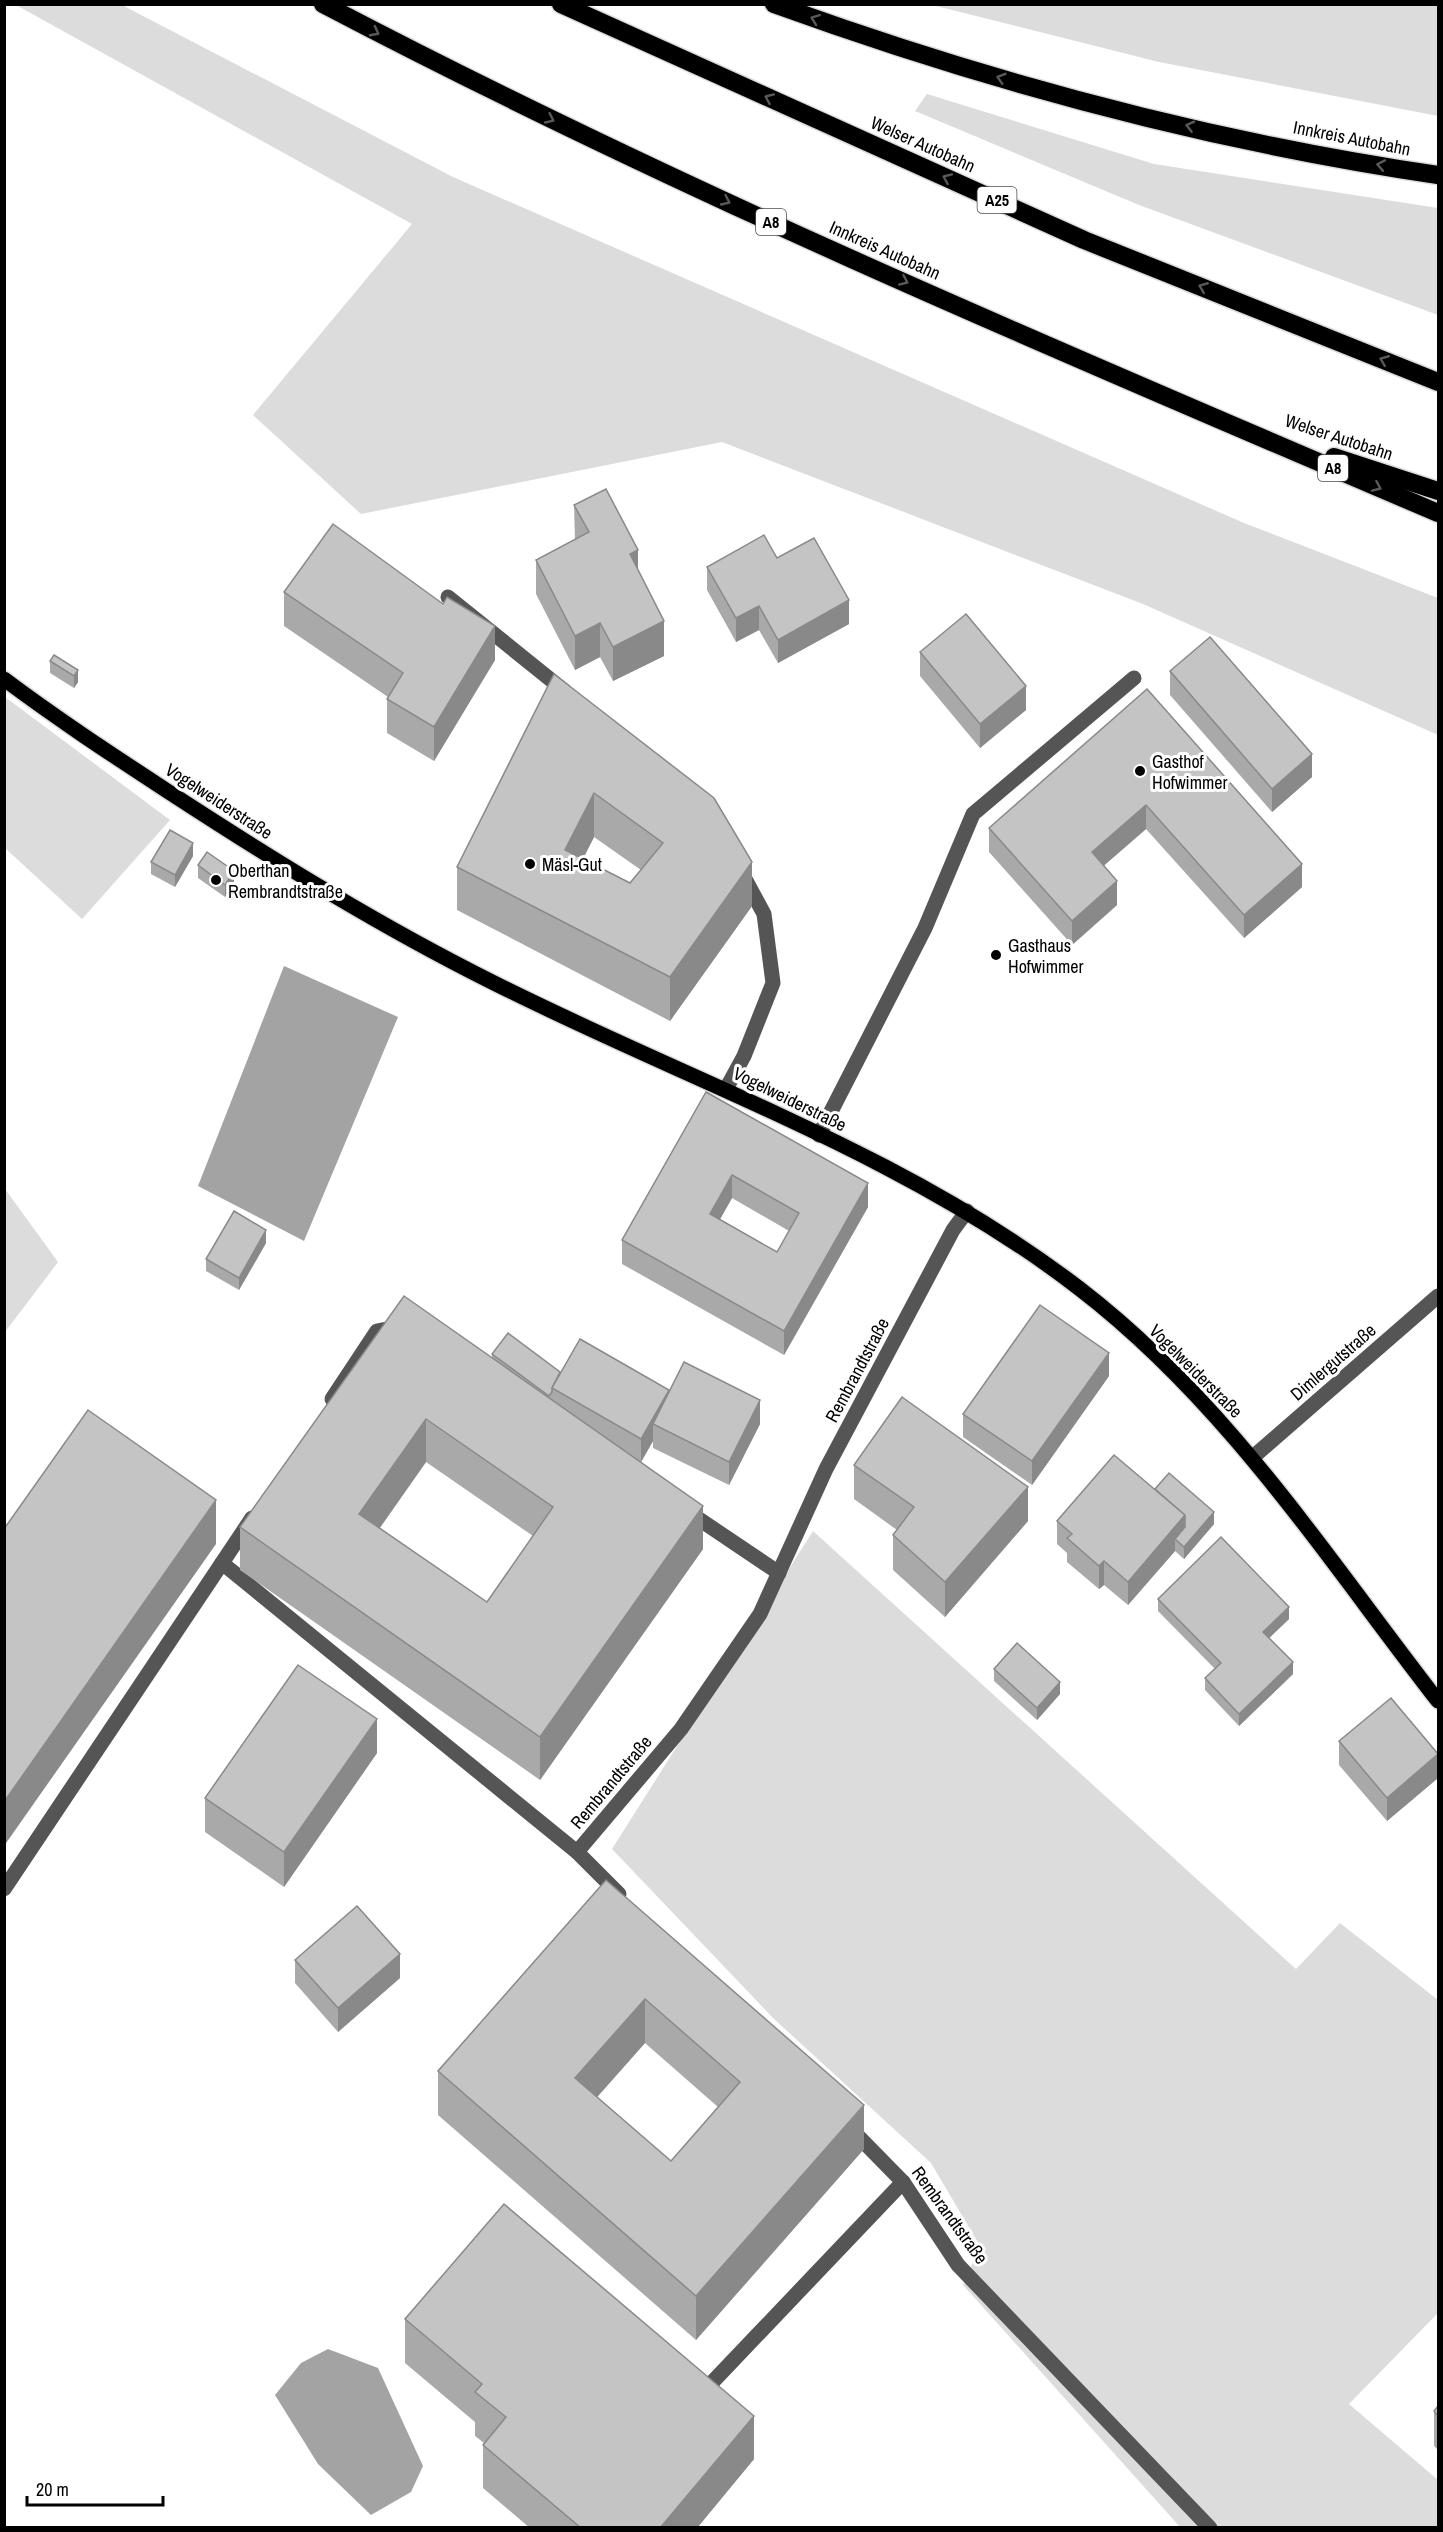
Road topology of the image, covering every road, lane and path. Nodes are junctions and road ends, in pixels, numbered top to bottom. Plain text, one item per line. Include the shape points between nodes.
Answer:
1 (323, 4) edge
2 (561, 4) edge
3 (774, 4) edge
4 (1438, 175) edge
5 (1438, 382) edge
6 (1227, 423) junction
7 (1438, 491) edge
8 (1438, 513) edge
9 (448, 597) edge
10 (1134, 678) dead end
11 (4, 679) edge
12 (576, 700) edge
13 (736, 863) edge
14 (726, 1089) junction
15 (819, 1135) junction
16 (967, 1211) junction
17 (1438, 1296) edge
18 (410, 1324) edge
19 (325, 1408) edge
20 (1253, 1457) junction
21 (672, 1501) edge
22 (261, 1505) edge
23 (222, 1563) junction
24 (779, 1573) junction
25 (1438, 1701) edge
26 (578, 1852) junction
27 (4, 1889) edge
28 (628, 1903) edge
29 (836, 2114) edge
30 (903, 2182) junction
31 (703, 2392) edge
32 (1210, 2528) edge

1 -> 6 highway, Innkreis Autobahn / A8 via 472,82 810,240
5 -> 2 highway, Welser Autobahn / A25 via 1084,240
4 -> 3 highway, Innkreis Autobahn via 1237,138 1051,93 863,37
6 - 7 highway, Welser Autobahn
6 -> 8 highway, Innkreis Autobahn / A8
9 - 12 street
10 - 15 street via 973,814 925,928
11 - 14 main road, Vogelweiderstraße via 53,716 297,875 493,982
13 - 14 street via 764,914 773,983 744,1056
14 - 15 main road, Vogelweiderstraße
15 - 16 main road, Vogelweiderstraße
16 - 20 main road, Vogelweiderstraße via 1081,1290 1173,1370
16 - 24 street, Rembrandtstraße via 953,1230 826,1469
17 - 20 street, Dimlergutstraße
18 - 19 street via 377,1331
20 - 25 main road, Vogelweiderstraße
21 - 24 street
22 - 23 street
23 - 26 street
23 - 27 street
24 - 26 street, Rembrandtstraße via 760,1614 681,1729
26 - 28 street, Rembrandtstraße
29 - 30 street, Rembrandtstraße
30 - 31 street
30 - 32 street, Rembrandtstraße via 958,2265

